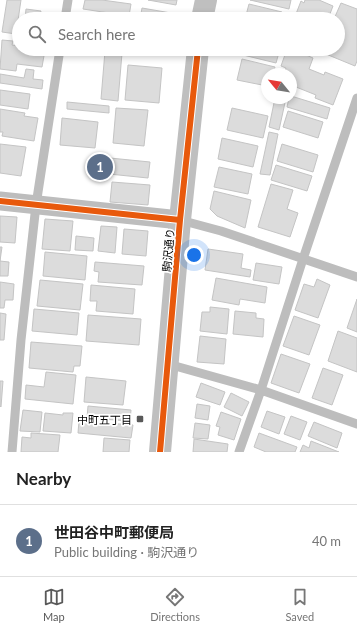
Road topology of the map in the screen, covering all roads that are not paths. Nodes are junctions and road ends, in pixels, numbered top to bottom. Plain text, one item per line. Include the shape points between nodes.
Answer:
1 (68, 0) edge
2 (206, 0) edge
3 (66, 12) edge
4 (203, 12) edge
5 (59, 56) edge
6 (197, 56) edge
7 (357, 98) edge
8 (0, 201) edge
9 (36, 205) junction
10 (180, 220) junction
11 (303, 259) junction
12 (357, 277) edge
13 (168, 364) junction
14 (261, 390) junction
15 (357, 424) edge
16 (12, 452) edge
17 (160, 452) edge
18 (239, 452) edge

1 - 3 lane
2 - 4 main road
5 - 9 lane
6 - 10 main road, 駒沢通り
7 - 11 lane
8 - 9 street
9 - 10 street
9 - 16 lane
10 - 11 lane via 222,230
10 - 13 main road, 駒沢通り
11 - 12 lane
11 - 14 lane
13 - 14 lane
13 - 17 main road, 駒沢通り
14 - 15 lane
14 - 18 lane

